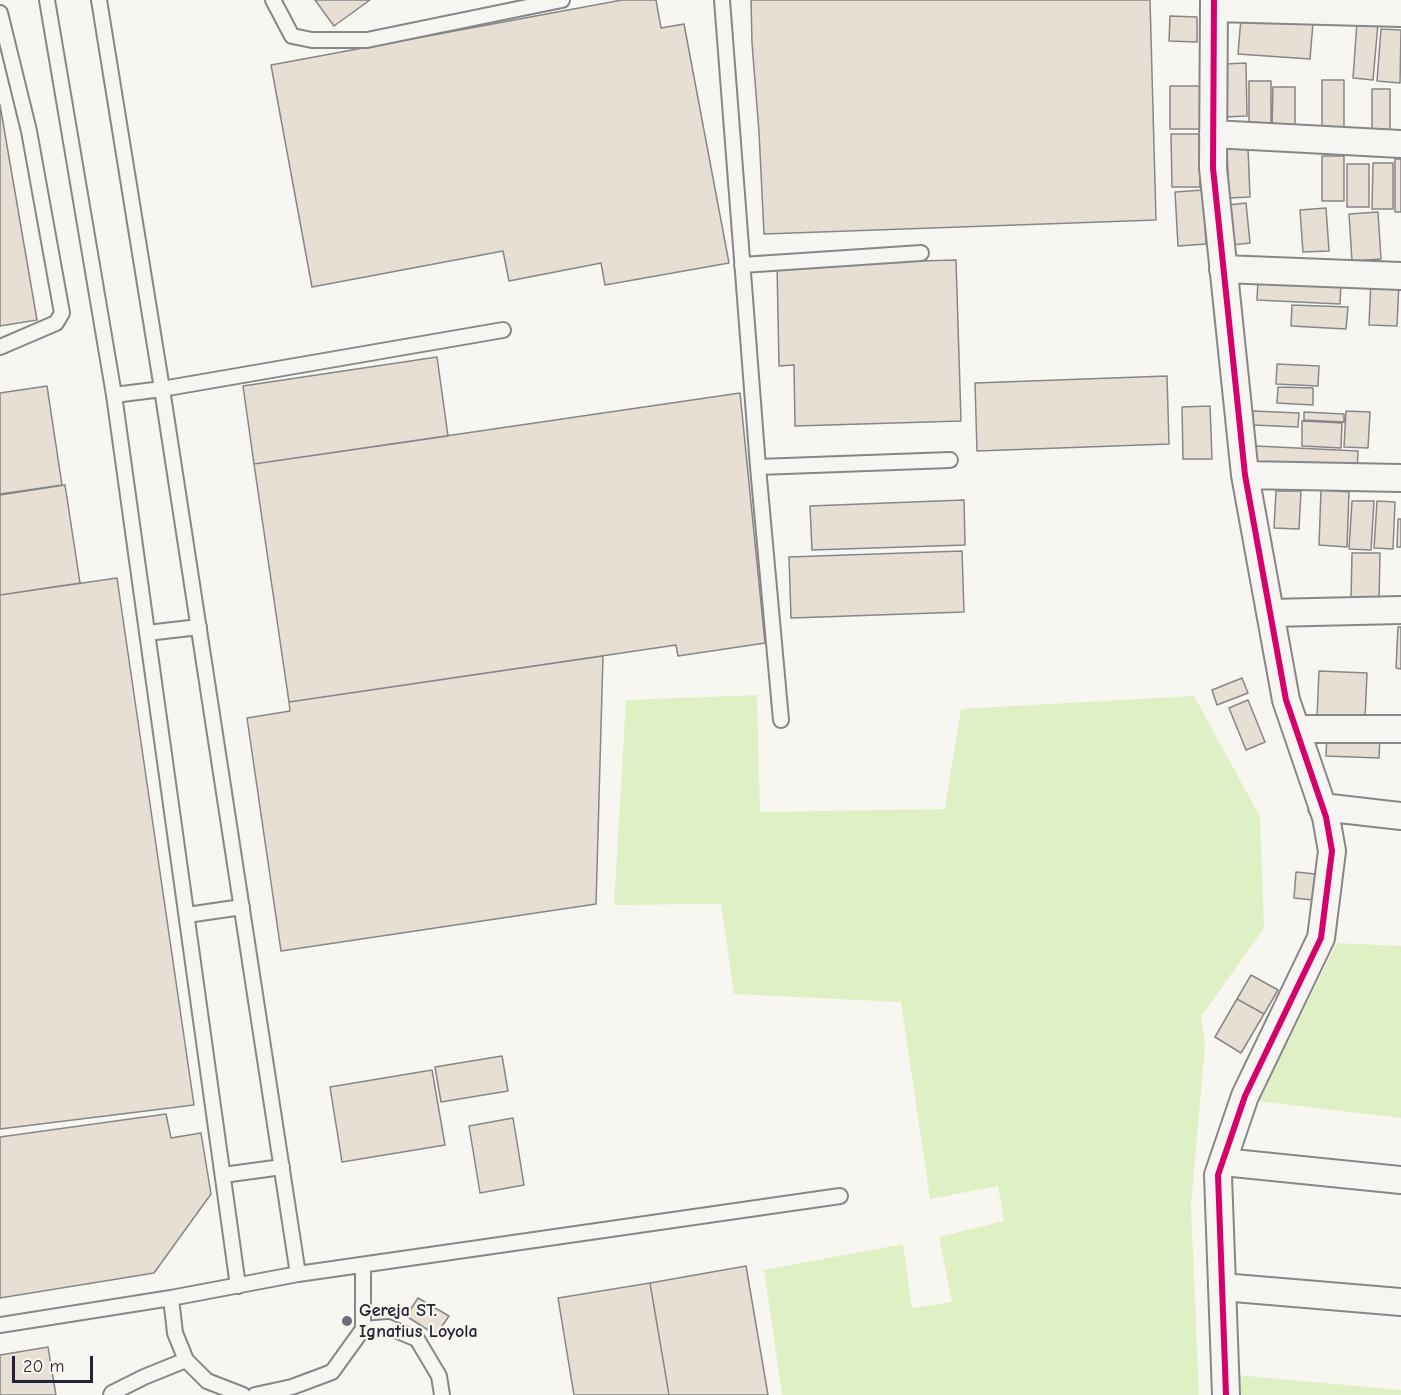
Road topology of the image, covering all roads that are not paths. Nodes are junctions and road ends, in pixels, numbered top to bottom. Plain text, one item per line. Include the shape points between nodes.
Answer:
1 (47, 0) edge
2 (99, 0) edge
3 (273, 0) edge
4 (562, 0) edge
5 (722, 0) edge
6 (1214, 4) edge
7 (0, 13) edge
8 (1401, 13) edge
9 (1213, 134) junction
10 (1401, 144) edge
11 (921, 252) dead end
12 (742, 265) junction
13 (1223, 269) junction
14 (1401, 276) edge
15 (503, 330) dead end
16 (0, 347) edge
17 (162, 389) junction
18 (114, 395) junction
19 (950, 460) dead end
20 (758, 467) junction
21 (1245, 475) junction
22 (1401, 478) edge
23 (1401, 610) edge
24 (1270, 613) junction
25 (199, 627) junction
26 (147, 633) junction
27 (781, 720) dead end
28 (1296, 729) junction
29 (1401, 729) edge
30 (1322, 807) junction
31 (1401, 816) edge
32 (242, 907) junction
33 (187, 915) junction
34 (1223, 1162) junction
35 (282, 1167) junction
36 (223, 1175) junction
37 (1401, 1180) edge
38 (840, 1196) dead end
39 (363, 1265) junction
40 (298, 1274) junction
41 (238, 1286) junction
42 (1222, 1287) junction
43 (171, 1298) junction
44 (1401, 1302) edge
45 (0, 1325) edge
46 (363, 1329) junction
47 (186, 1360) junction
48 (111, 1395) edge
49 (243, 1395) edge
50 (255, 1395) edge
51 (442, 1395) edge
52 (1226, 1395) edge

1 - 18 lane
2 - 17 lane
3 - 4 lane via 292,36 312,40 367,40
5 - 12 lane
6 - 8 street
6 - 9 street
7 - 16 lane via 29,131 62,313 56,323
9 - 10 street
9 - 13 street
11 - 12 lane
12 - 20 lane
13 - 14 street
13 - 21 street
15 - 17 lane
17 - 18 lane
17 - 25 lane
18 - 26 lane
19 - 20 lane
20 - 27 lane
21 - 22 street
21 - 24 street
23 - 24 street
24 - 28 street via 1286,700
25 - 26 lane
25 - 32 lane
26 - 33 lane
28 - 29 street
28 - 30 street
30 - 31 street
30 - 34 street via 1332,851 1321,938 1245,1096
32 - 33 lane
32 - 35 lane
33 - 36 lane
34 - 37 street
34 - 42 street via 1218,1175
35 - 36 lane
35 - 40 lane
36 - 41 lane
38 - 39 lane
39 - 40 lane
39 - 46 lane
40 - 41 lane
41 - 43 lane
42 - 44 street
42 - 52 street
43 - 45 lane
43 - 47 lane via 175,1333
46 - 50 lane via 332,1372
46 - 51 lane via 388,1327 417,1339 439,1376
47 - 48 lane
47 - 49 lane via 207,1381

